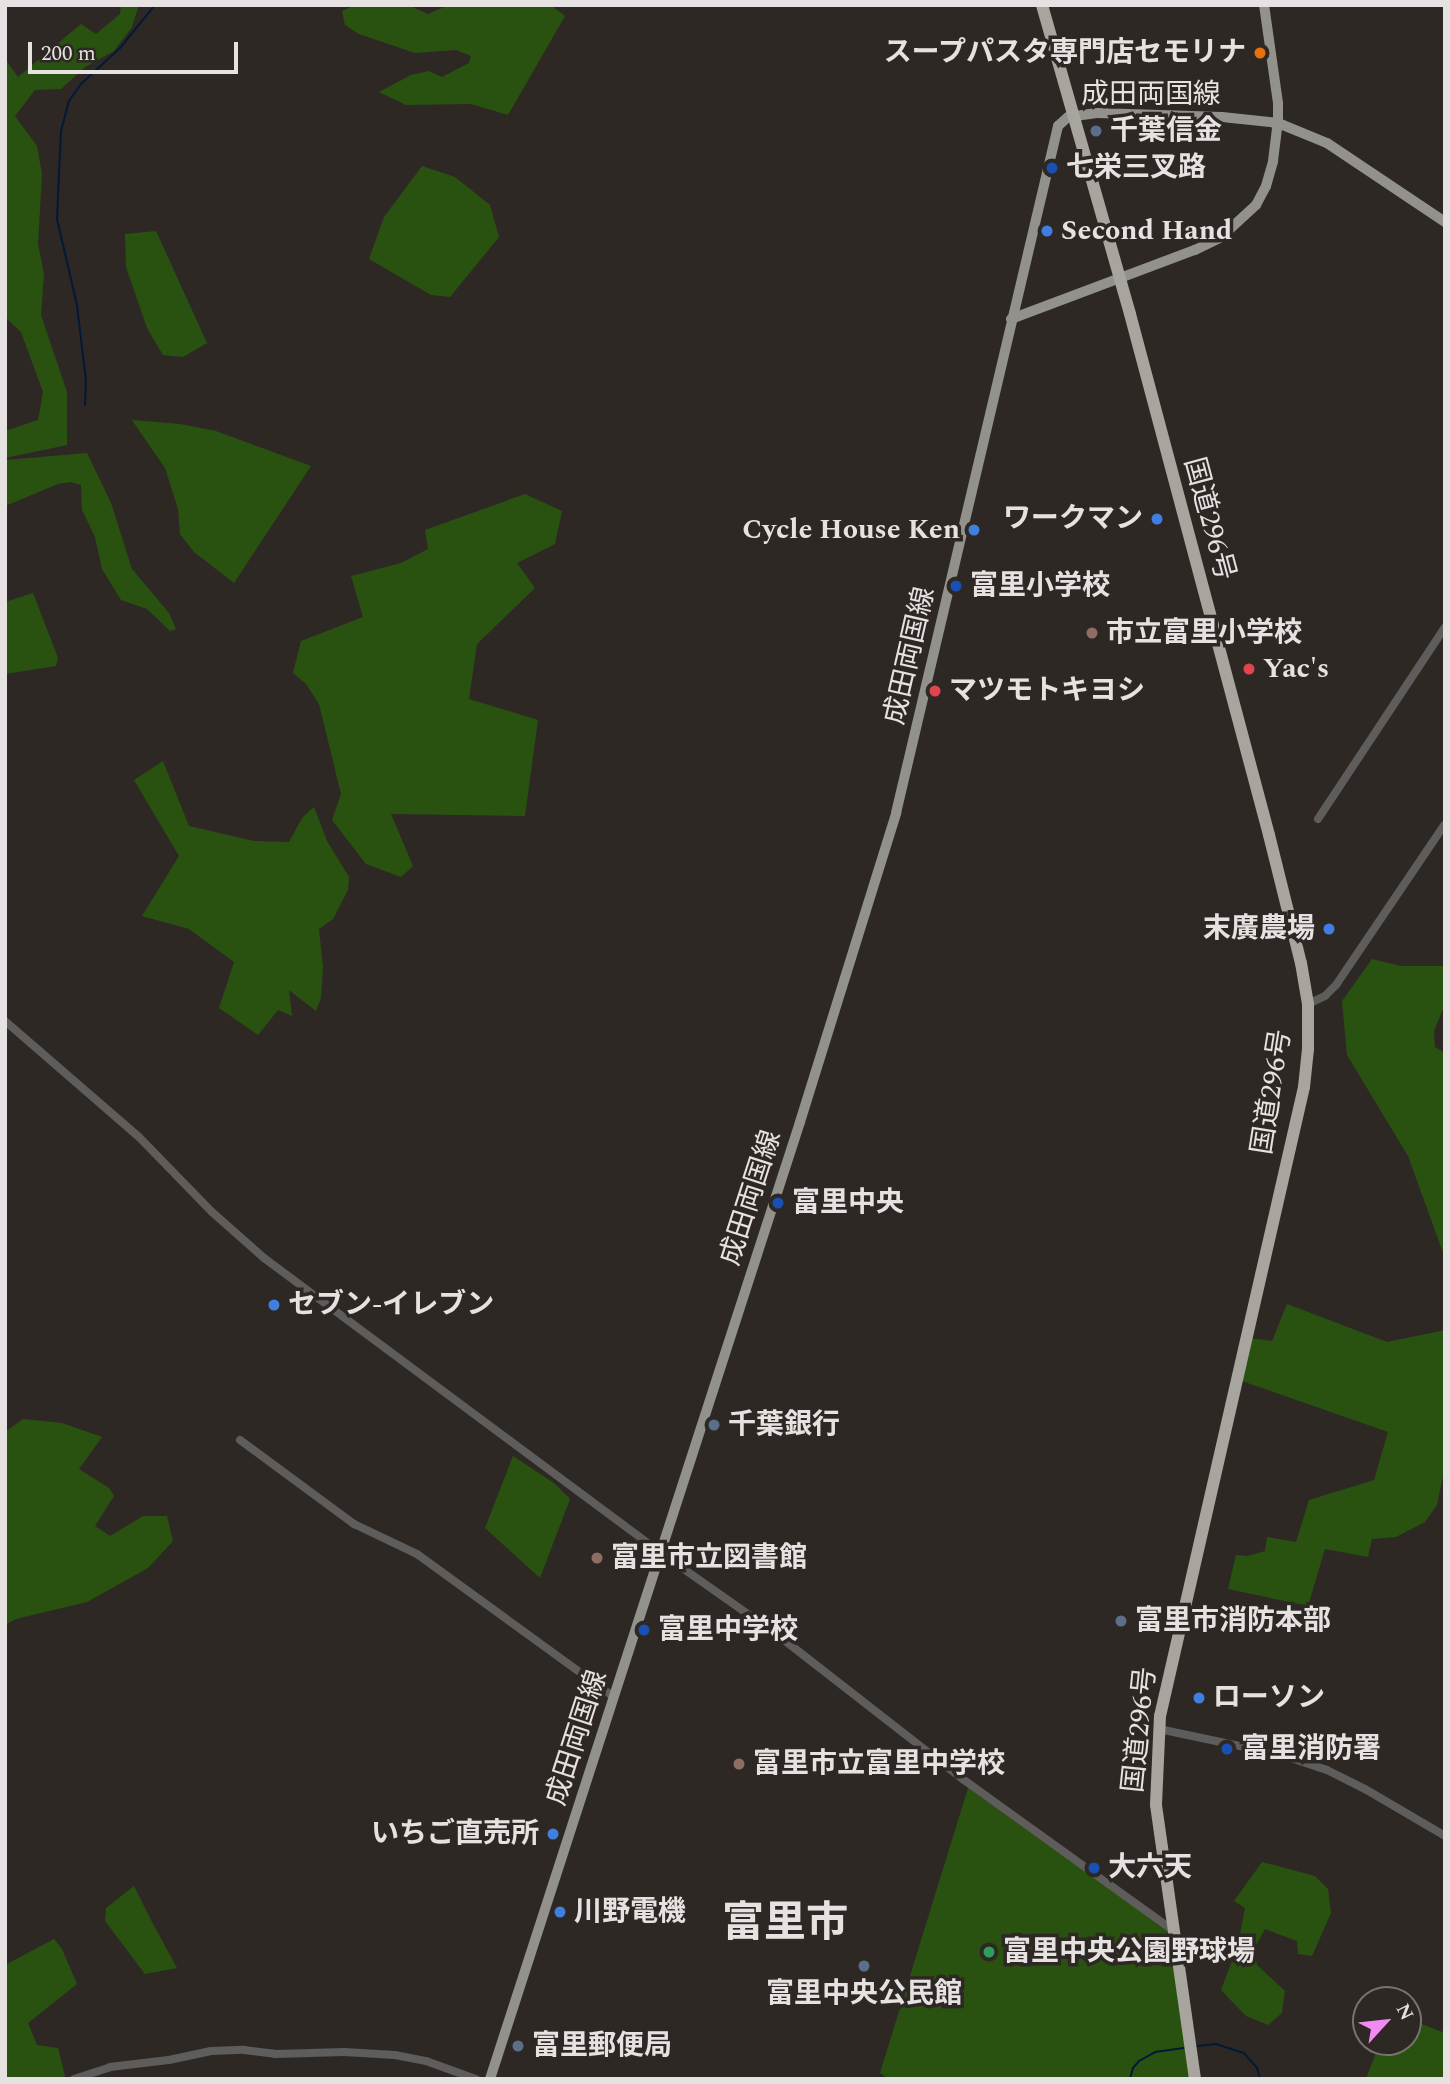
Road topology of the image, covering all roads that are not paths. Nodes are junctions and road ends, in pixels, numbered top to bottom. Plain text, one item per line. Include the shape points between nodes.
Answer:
1 (1042, 5) edge
2 (1264, 5) edge
3 (1075, 115) junction
4 (1278, 123) junction
5 (1445, 222) edge
6 (1121, 279) junction
7 (1011, 319) junction
8 (1445, 627) edge
9 (1318, 819) dead end
10 (1445, 824) edge
11 (1308, 1004) junction
12 (5, 1021) edge
13 (240, 1440) dead end
14 (661, 1553) junction
15 (614, 1697) junction
16 (1159, 1729) junction
17 (1445, 1836) edge
18 (1174, 1931) junction
19 (74, 2079) edge
20 (476, 2079) edge
21 (490, 2079) edge
22 (1195, 2079) edge

1 - 3 highway, 国道296号
2 - 4 main road
3 - 4 main road, 成田両国線 via 1222,117
3 - 6 highway, 国道296号
3 - 7 main road, 成田両国線 via 1061,121 1054,136
4 - 5 main road, 成田両国線 via 1327,144
4 - 6 main road via 1266,186 1239,222 1214,241
6 - 7 main road
6 - 11 highway, 国道296号 via 1272,847
7 - 14 main road, 成田両国線 via 897,813
8 - 9 street
10 - 11 street via 1342,986 1320,1004
11 - 16 highway, 国道296号 via 1304,1087 1168,1672
12 - 14 street via 131,1130 246,1243
13 - 15 street via 354,1524 416,1554
14 - 15 main road, 成田両国線
14 - 18 street
15 - 21 main road, 成田両国線
16 - 17 street via 1282,1755 1327,1770
16 - 18 highway, 国道296号 via 1156,1805
18 - 22 highway, 国道296号
19 - 20 street via 110,2067 244,2050 395,2055

